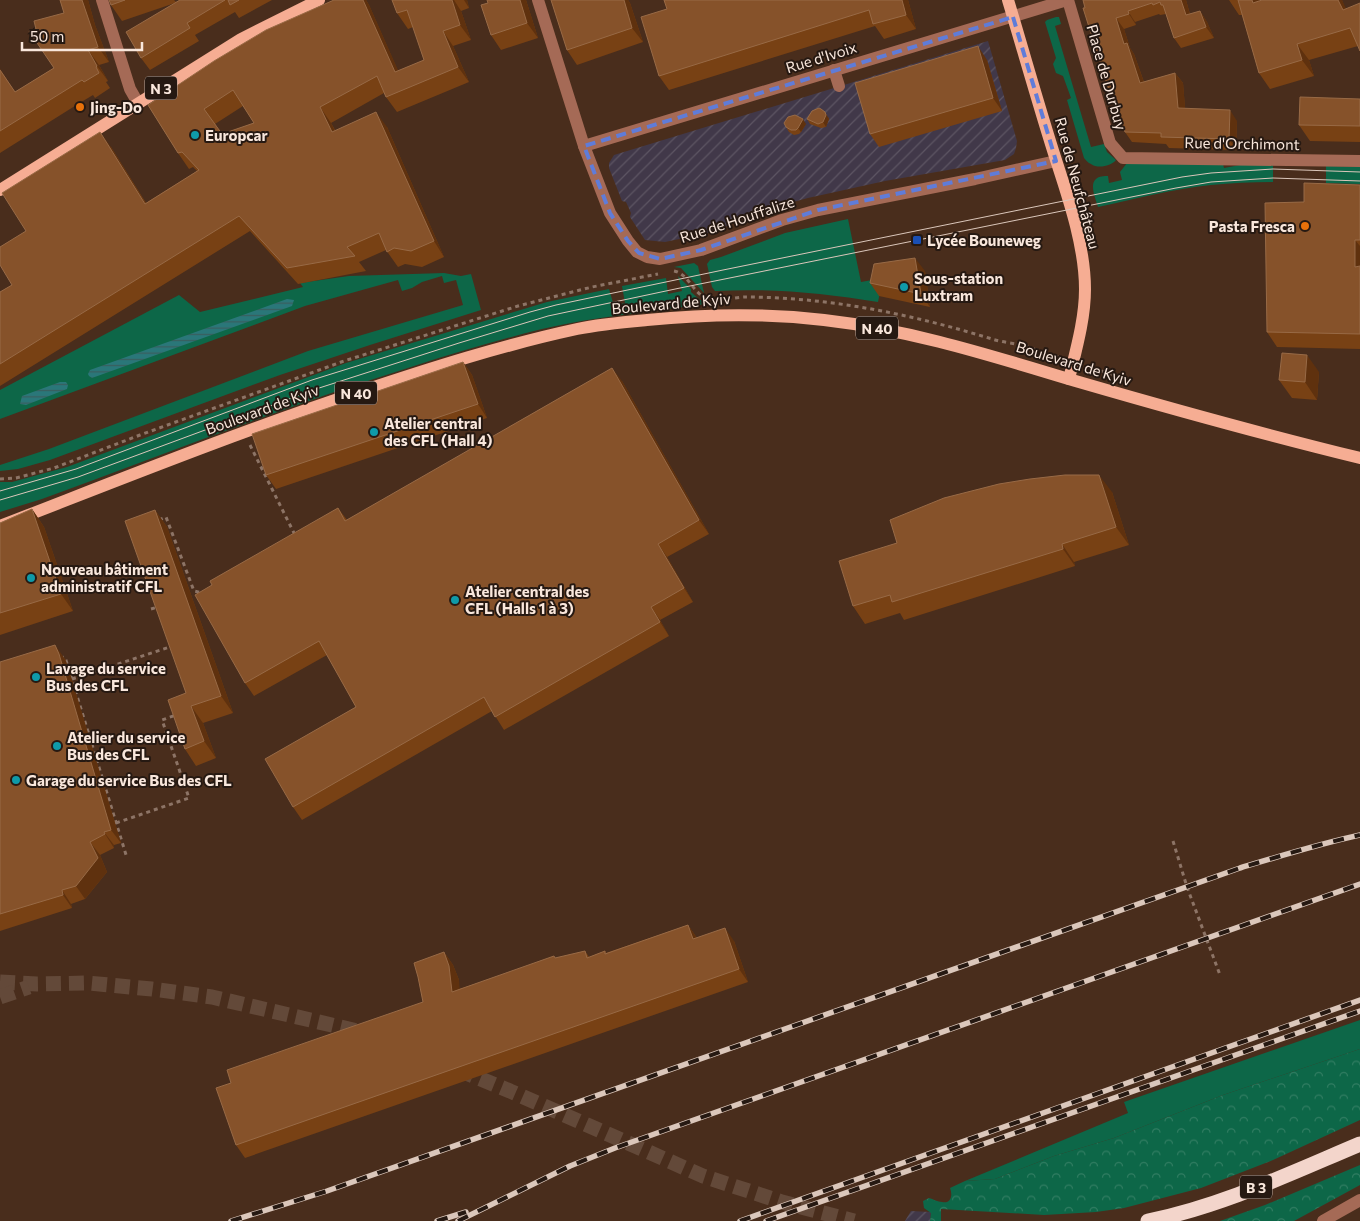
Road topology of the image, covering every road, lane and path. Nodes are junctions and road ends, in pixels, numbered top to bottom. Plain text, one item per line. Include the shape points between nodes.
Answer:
1 (102, 0) edge
2 (319, 0) edge
3 (538, 0) edge
4 (1008, 0) edge
5 (1068, 0) edge
6 (301, 4) edge
7 (1013, 17) junction
8 (834, 70) junction
9 (839, 86) dead end
10 (138, 103) junction
11 (584, 146) junction
12 (1123, 158) joint
13 (1056, 160) junction
14 (1360, 161) edge
15 (0, 190) edge
16 (672, 270) dead end
17 (665, 272) dead end
18 (696, 290) dead end
19 (1103, 371) dead end
20 (1069, 378) junction
21 (1134, 382) dead end
22 (250, 445) edge
23 (1360, 458) edge
24 (0, 479) edge
25 (158, 520) edge
26 (0, 526) edge
27 (296, 539) edge
28 (205, 593) edge
29 (156, 598) edge
30 (159, 607) junction
31 (151, 609) edge
32 (161, 615) edge
33 (170, 638) edge
34 (57, 659) edge
35 (72, 679) junction
36 (178, 715) edge
37 (116, 823) junction
38 (1172, 841) dead end
39 (127, 858) dead end
40 (1220, 976) dead end
41 (1360, 1144) edge
42 (1360, 1200) edge
43 (1148, 1221) edge
44 (1323, 1221) edge

1 - 10 street via 130,89
2 - 6 main road, N 3
3 - 11 street, Rue de Houffalize
4 - 7 main road, Rue de Neufchâteau
5 - 7 street, Rue d'Ivoix
5 - 12 street, Place de Durbuy via 1110,143
6 - 10 main road, N 3
7 - 8 street, Rue d'Ivoix
7 - 13 main road, Rue de Neufchâteau
8 - 9 street
8 - 11 street, Rue d'Ivoix
10 - 15 main road, N 3
11 - 13 street, Rue de Houffalize via 610,213 628,241 647,258 660,259 701,250 818,210
12 - 14 street, Rue d'Orchimont
13 - 20 main road, Rue de Neufchâteau via 1081,250 1084,282 1080,329
16 - 18 path via 680,272
17 - 24 path via 518,306 344,360 54,468
19 - 21 path
20 - 23 main road, Boulevard de Kyiv / N 40
20 - 26 main road, Boulevard de Kyiv / N 40 via 940,341 825,320 749,314 680,316 580,328 487,351 319,405
22 - 27 path
25 - 28 path via 166,517 194,591
29 - 30 path
30 - 31 path
30 - 32 path
33 - 35 path via 173,646
34 - 35 path via 65,657
35 - 37 path
36 - 37 path via 162,720 189,798
37 - 39 path
38 - 40 path
41 - 43 highway, B 3 via 1216,1203
42 - 44 street

